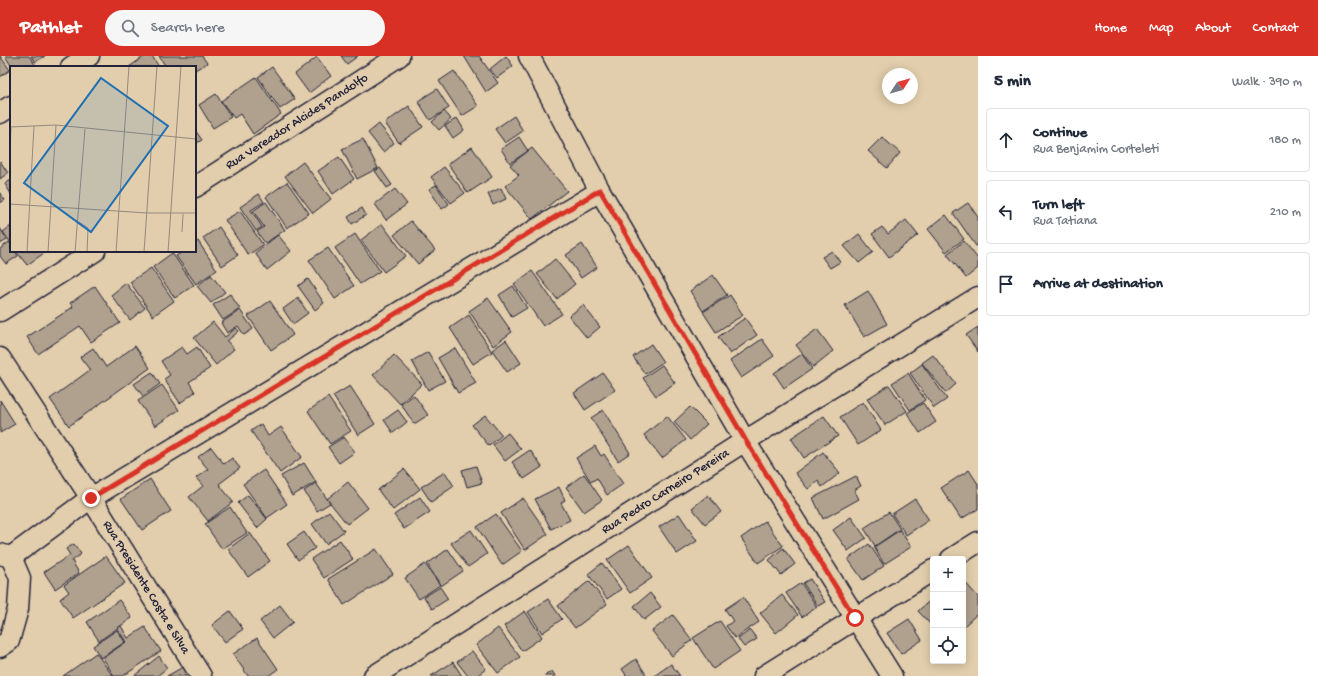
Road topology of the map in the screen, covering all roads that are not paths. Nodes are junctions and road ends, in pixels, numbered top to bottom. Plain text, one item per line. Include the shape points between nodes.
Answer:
1 (89, 56) edge
2 (399, 56) edge
3 (529, 56) edge
4 (73, 66) edge
5 (10, 107) edge
6 (0, 113) edge
7 (196, 186) edge
8 (600, 190) junction
9 (92, 252) edge
10 (978, 297) edge
11 (0, 311) edge
12 (0, 358) edge
13 (746, 441) junction
14 (91, 498) junction
15 (978, 542) edge
16 (5, 555) edge
17 (956, 556) edge
18 (930, 572) edge
19 (855, 618) junction
20 (0, 647) edge
21 (202, 676) edge
22 (374, 676) edge
23 (764, 676) edge
24 (892, 676) edge

1 - 4 street
2 - 7 street, Rua Vereador Alcides Pandolfo
3 - 8 street
5 - 6 street
8 - 13 street
8 - 14 street
9 - 11 street
10 - 13 street, Rua Pedro Carneiro Pereira
12 - 14 street, Rua Presidente Costa e Silva
13 - 19 street
13 - 22 street, Rua Pedro Carneiro Pereira
14 - 16 street
14 - 21 street, Rua Presidente Costa e Silva
15 - 17 street
16 - 20 street via 20,578 18,609 9,641
18 - 19 street
19 - 23 street
19 - 24 street

